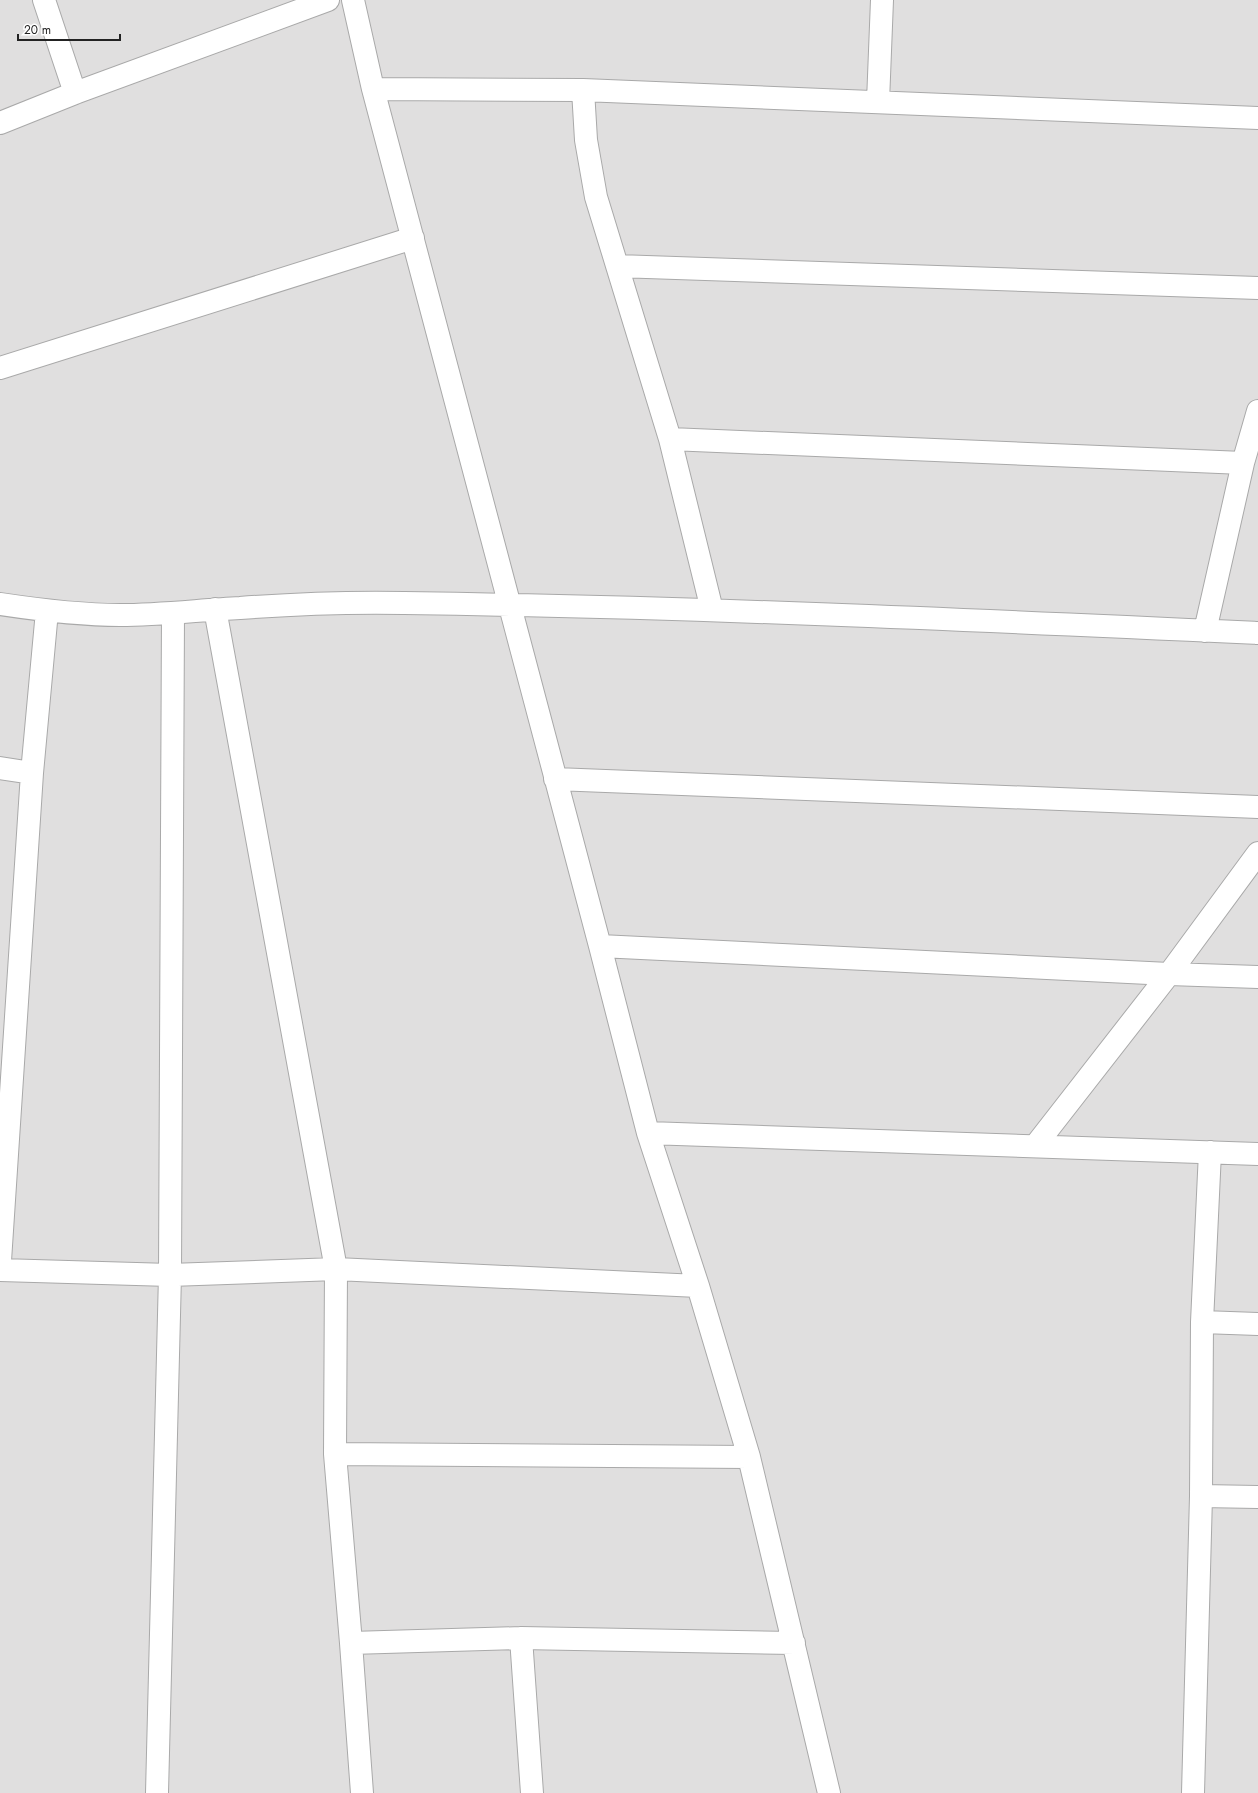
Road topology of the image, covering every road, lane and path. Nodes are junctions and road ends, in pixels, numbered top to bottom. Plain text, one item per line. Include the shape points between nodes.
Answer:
1 (44, 0) edge
2 (328, 0) edge
3 (353, 0) edge
4 (882, 0) edge
5 (373, 89) junction
6 (583, 90) junction
7 (75, 93) junction
8 (878, 102) junction
9 (1258, 118) edge
10 (0, 123) edge
11 (413, 238) junction
12 (617, 266) junction
13 (1258, 288) edge
14 (0, 368) edge
15 (1258, 410) edge
16 (670, 439) junction
17 (1243, 463) junction
18 (0, 604) edge
19 (510, 604) junction
20 (215, 609) junction
21 (46, 610) junction
22 (712, 610) junction
23 (173, 614) junction
24 (1205, 631) junction
25 (1258, 633) edge
26 (0, 768) edge
27 (32, 773) junction
28 (555, 779) junction
29 (1258, 807) edge
30 (1258, 853) edge
31 (600, 946) junction
32 (1169, 974) junction
33 (1258, 977) edge
34 (8, 1017) edge
35 (648, 1133) junction
36 (1035, 1146) junction
37 (1210, 1152) junction
38 (1258, 1154) edge
39 (0, 1261) edge
40 (336, 1269) junction
41 (0, 1270) edge
42 (170, 1275) junction
43 (698, 1286) junction
44 (1202, 1322) junction
45 (1258, 1324) edge
46 (335, 1454) junction
47 (749, 1457) junction
48 (1201, 1496) junction
49 (1258, 1498) edge
50 (521, 1638) junction
51 (351, 1642) junction
52 (794, 1643) junction
53 (157, 1793) edge
54 (362, 1793) edge
55 (532, 1793) edge
56 (829, 1793) edge
57 (1193, 1793) edge

1 - 7 street
2 - 7 street
3 - 5 street
4 - 8 street
5 - 6 street
5 - 11 street
6 - 8 street
6 - 12 street via 586,140 596,196
7 - 10 street
8 - 9 street
11 - 14 street
11 - 19 street
12 - 13 street
12 - 16 street
15 - 17 street
16 - 17 street
16 - 22 street
17 - 24 street
18 - 21 street
19 - 20 street via 370,602
19 - 22 street
19 - 28 street
20 - 23 street
20 - 40 street
21 - 23 street via 117,615
21 - 27 street
22 - 24 street
23 - 42 street
24 - 25 street
26 - 27 street
27 - 34 street
28 - 29 street
28 - 31 street
30 - 32 street
31 - 32 street
31 - 35 street
32 - 33 street
32 - 36 street
34 - 39 street
35 - 36 street
35 - 43 street
36 - 37 street
37 - 38 street
37 - 44 street
40 - 42 street
40 - 43 street
40 - 46 street
41 - 42 street
42 - 53 street
43 - 47 street
44 - 45 street
44 - 48 street
46 - 47 street
46 - 51 street
47 - 52 street
48 - 49 street
48 - 57 street
50 - 51 street
50 - 52 street
50 - 55 street
51 - 54 street
52 - 56 street

